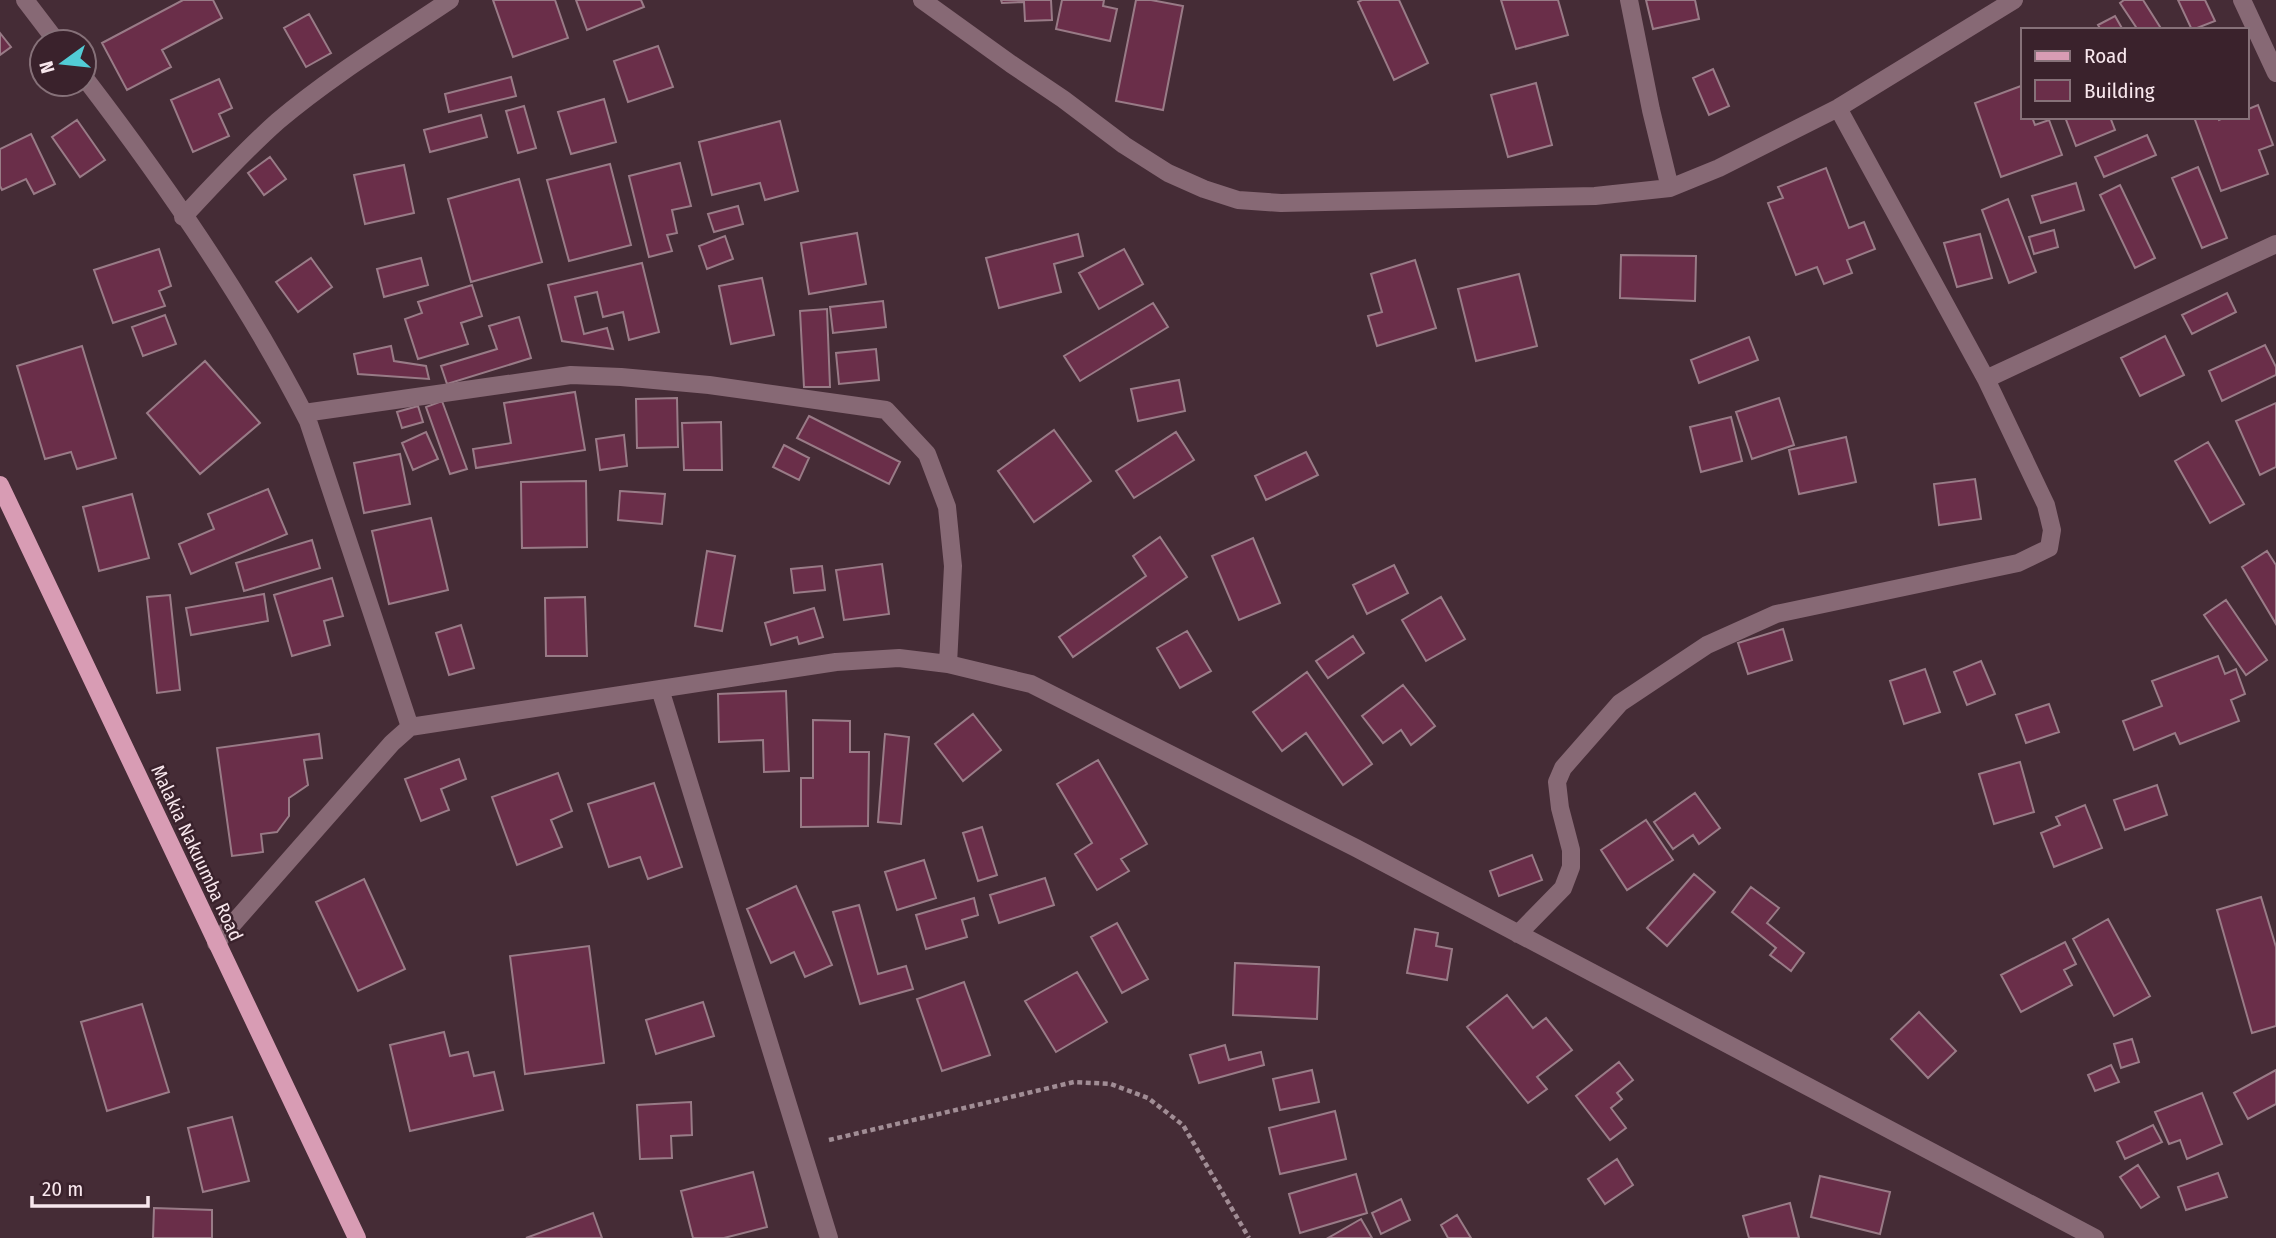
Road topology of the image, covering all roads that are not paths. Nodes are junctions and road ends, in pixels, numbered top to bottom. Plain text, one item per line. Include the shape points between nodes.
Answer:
1 (24, 0) edge
2 (450, 0) edge
3 (1629, 0) edge
4 (2014, 0) edge
5 (2242, 0) edge
6 (930, 2) edge
7 (46, 28) edge
8 (2276, 73) edge
9 (98, 96) edge
10 (1838, 108) junction
11 (1670, 188) junction
12 (183, 217) junction
13 (2276, 244) edge
14 (1986, 379) junction
15 (304, 413) junction
16 (0, 485) edge
17 (948, 664) junction
18 (660, 689) junction
19 (410, 727) junction
20 (1518, 934) junction
21 (216, 943) junction
22 (357, 1238) edge
23 (830, 1238) edge
24 (2095, 1238) edge

1 - 7 lane
2 - 12 lane via 279,120
3 - 11 lane
4 - 10 lane
5 - 8 lane
6 - 11 lane via 1124,145 1168,173 1238,200 1281,203 1595,195
9 - 12 lane
10 - 11 lane
10 - 14 lane
12 - 15 lane via 255,322
13 - 14 lane
14 - 20 lane via 2046,505 2052,530 2049,548 2018,563 1776,614 1707,645 1620,703 1563,768 1557,782 1571,867 1563,888
15 - 17 lane via 571,375 709,385 886,410 927,454 947,507 953,566
15 - 19 lane
16 - 21 main road, Malakia Nakuumba Road
17 - 18 lane via 899,658 836,662
17 - 20 lane via 1031,684
18 - 19 lane
18 - 23 lane
19 - 21 lane
20 - 24 lane
21 - 22 main road, Malakia Nakuumba Road

